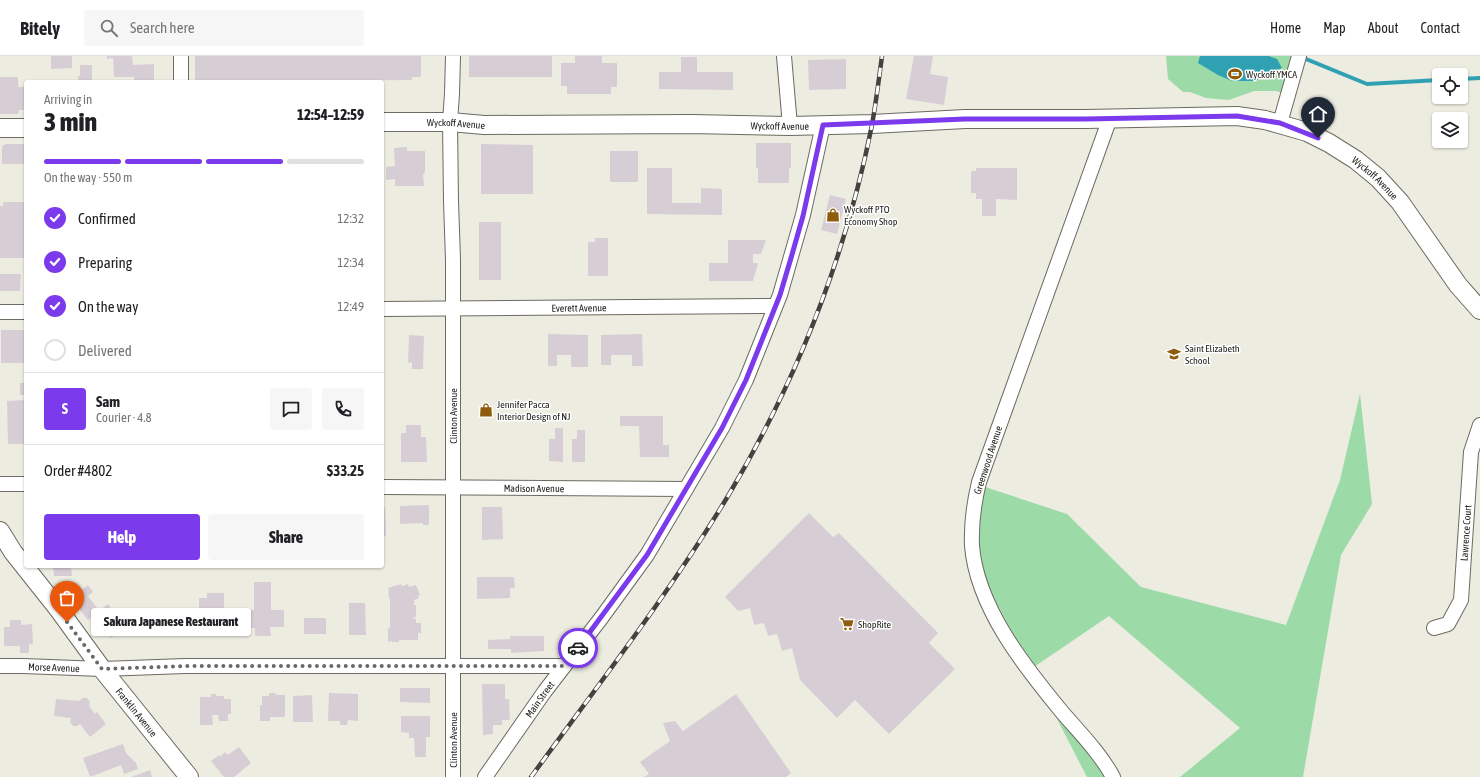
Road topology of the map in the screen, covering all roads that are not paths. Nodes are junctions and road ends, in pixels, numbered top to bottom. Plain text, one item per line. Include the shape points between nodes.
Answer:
1 (181, 56) edge
2 (453, 56) edge
3 (784, 56) edge
4 (1299, 56) edge
5 (181, 80) edge
6 (1110, 118) junction
7 (384, 122) edge
8 (450, 122) junction
9 (1280, 123) junction
10 (823, 125) junction
11 (790, 126) junction
12 (0, 128) edge
13 (24, 128) edge
14 (775, 306) junction
15 (453, 308) junction
16 (384, 309) edge
17 (1480, 310) edge
18 (0, 312) edge
19 (24, 312) edge
20 (1480, 425) edge
21 (0, 484) edge
22 (24, 484) edge
23 (384, 487) edge
24 (453, 487) junction
25 (686, 489) junction
26 (0, 531) edge
27 (24, 566) edge
28 (26, 568) edge
29 (1434, 628) dead end
30 (0, 666) edge
31 (453, 666) junction
32 (564, 666) junction
33 (102, 669) junction
34 (189, 777) edge
35 (453, 777) edge
36 (485, 777) edge
37 (1113, 777) edge

1 - 5 street
2 - 8 street, Clinton Avenue
3 - 11 street
4 - 9 street
6 - 9 main road, Wyckoff Avenue via 1237,116
6 - 10 main road, Wyckoff Avenue via 965,119
6 - 37 street, Greenwood Avenue via 979,482 974,506 972,547 976,571 993,615 1036,678 1094,749
7 - 8 main road, Wyckoff Avenue
8 - 11 main road, Wyckoff Avenue via 484,125
8 - 15 street, Clinton Avenue
9 - 17 main road, Wyckoff Avenue via 1329,143 1378,178 1400,202 1458,284
10 - 11 main road, Wyckoff Avenue
10 - 14 street, Main Street via 803,216
12 - 13 main road
14 - 15 street, Everett Avenue
14 - 25 street, Main Street via 746,380 722,428
15 - 16 street, Everett Avenue
15 - 24 street, Clinton Avenue
18 - 19 street
20 - 29 street, Lawrence Court via 1472,452 1461,600 1448,624
21 - 22 street
23 - 24 street, Madison Avenue
24 - 25 street, Madison Avenue
24 - 31 street, Clinton Avenue
25 - 32 street, Main Street via 647,555
26 - 27 main road, Franklin Avenue
28 - 33 main road, Franklin Avenue
30 - 33 street, Morse Avenue
31 - 32 street, Morse Avenue
31 - 33 street, Morse Avenue via 185,666
31 - 35 street, Clinton Avenue
32 - 36 street, Main Street
33 - 34 main road, Franklin Avenue

